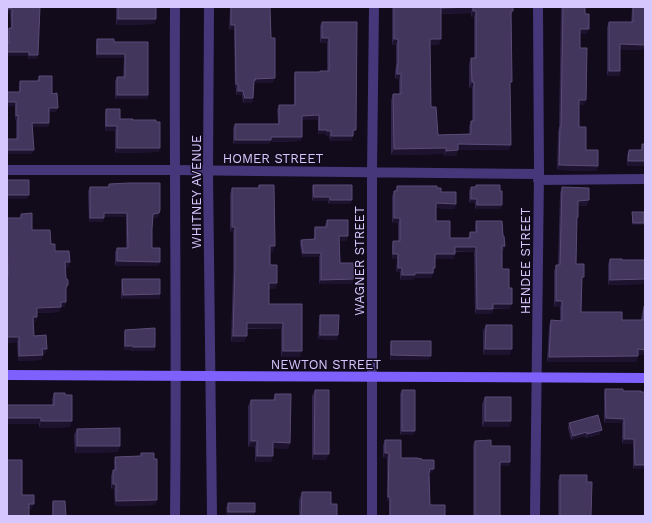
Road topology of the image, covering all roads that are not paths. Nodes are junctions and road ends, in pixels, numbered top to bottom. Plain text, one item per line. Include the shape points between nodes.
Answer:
1 (175, 7) edge
2 (209, 7) edge
3 (374, 7) edge
4 (538, 7) edge
5 (7, 170) edge
6 (174, 170) junction
7 (208, 171) junction
8 (372, 172) junction
9 (538, 177) junction
10 (645, 179) edge
11 (7, 375) edge
12 (177, 376) junction
13 (211, 376) junction
14 (371, 377) junction
15 (537, 377) junction
16 (645, 378) edge
17 (175, 516) edge
18 (212, 516) edge
19 (372, 516) edge
20 (535, 516) edge

1 - 6 street, WHITNEY AVENUE
2 - 7 street, WHITNEY AVENUE
3 - 8 street, WAGNER STREET
4 - 9 street, HENDEE STREET
5 - 6 street, HOMER STREET
6 - 7 street, HOMER STREET
6 - 12 street, WHITNEY AVENUE
7 - 8 street, HOMER STREET
7 - 13 street, WHITNEY AVENUE
8 - 9 street, HOMER STREET
8 - 14 street, WAGNER STREET
9 - 10 street, HOMER STREET
9 - 15 street, HENDEE STREET
11 - 12 main road, NEWTON STREET
12 - 13 main road, NEWTON STREET
12 - 17 street, WHITNEY AVENUE
13 - 14 main road, NEWTON STREET
13 - 18 street, WHITNEY AVENUE
14 - 15 main road, NEWTON STREET
14 - 19 street, WAGNER STREET
15 - 16 main road, NEWTON STREET
15 - 20 street, HENDEE STREET

